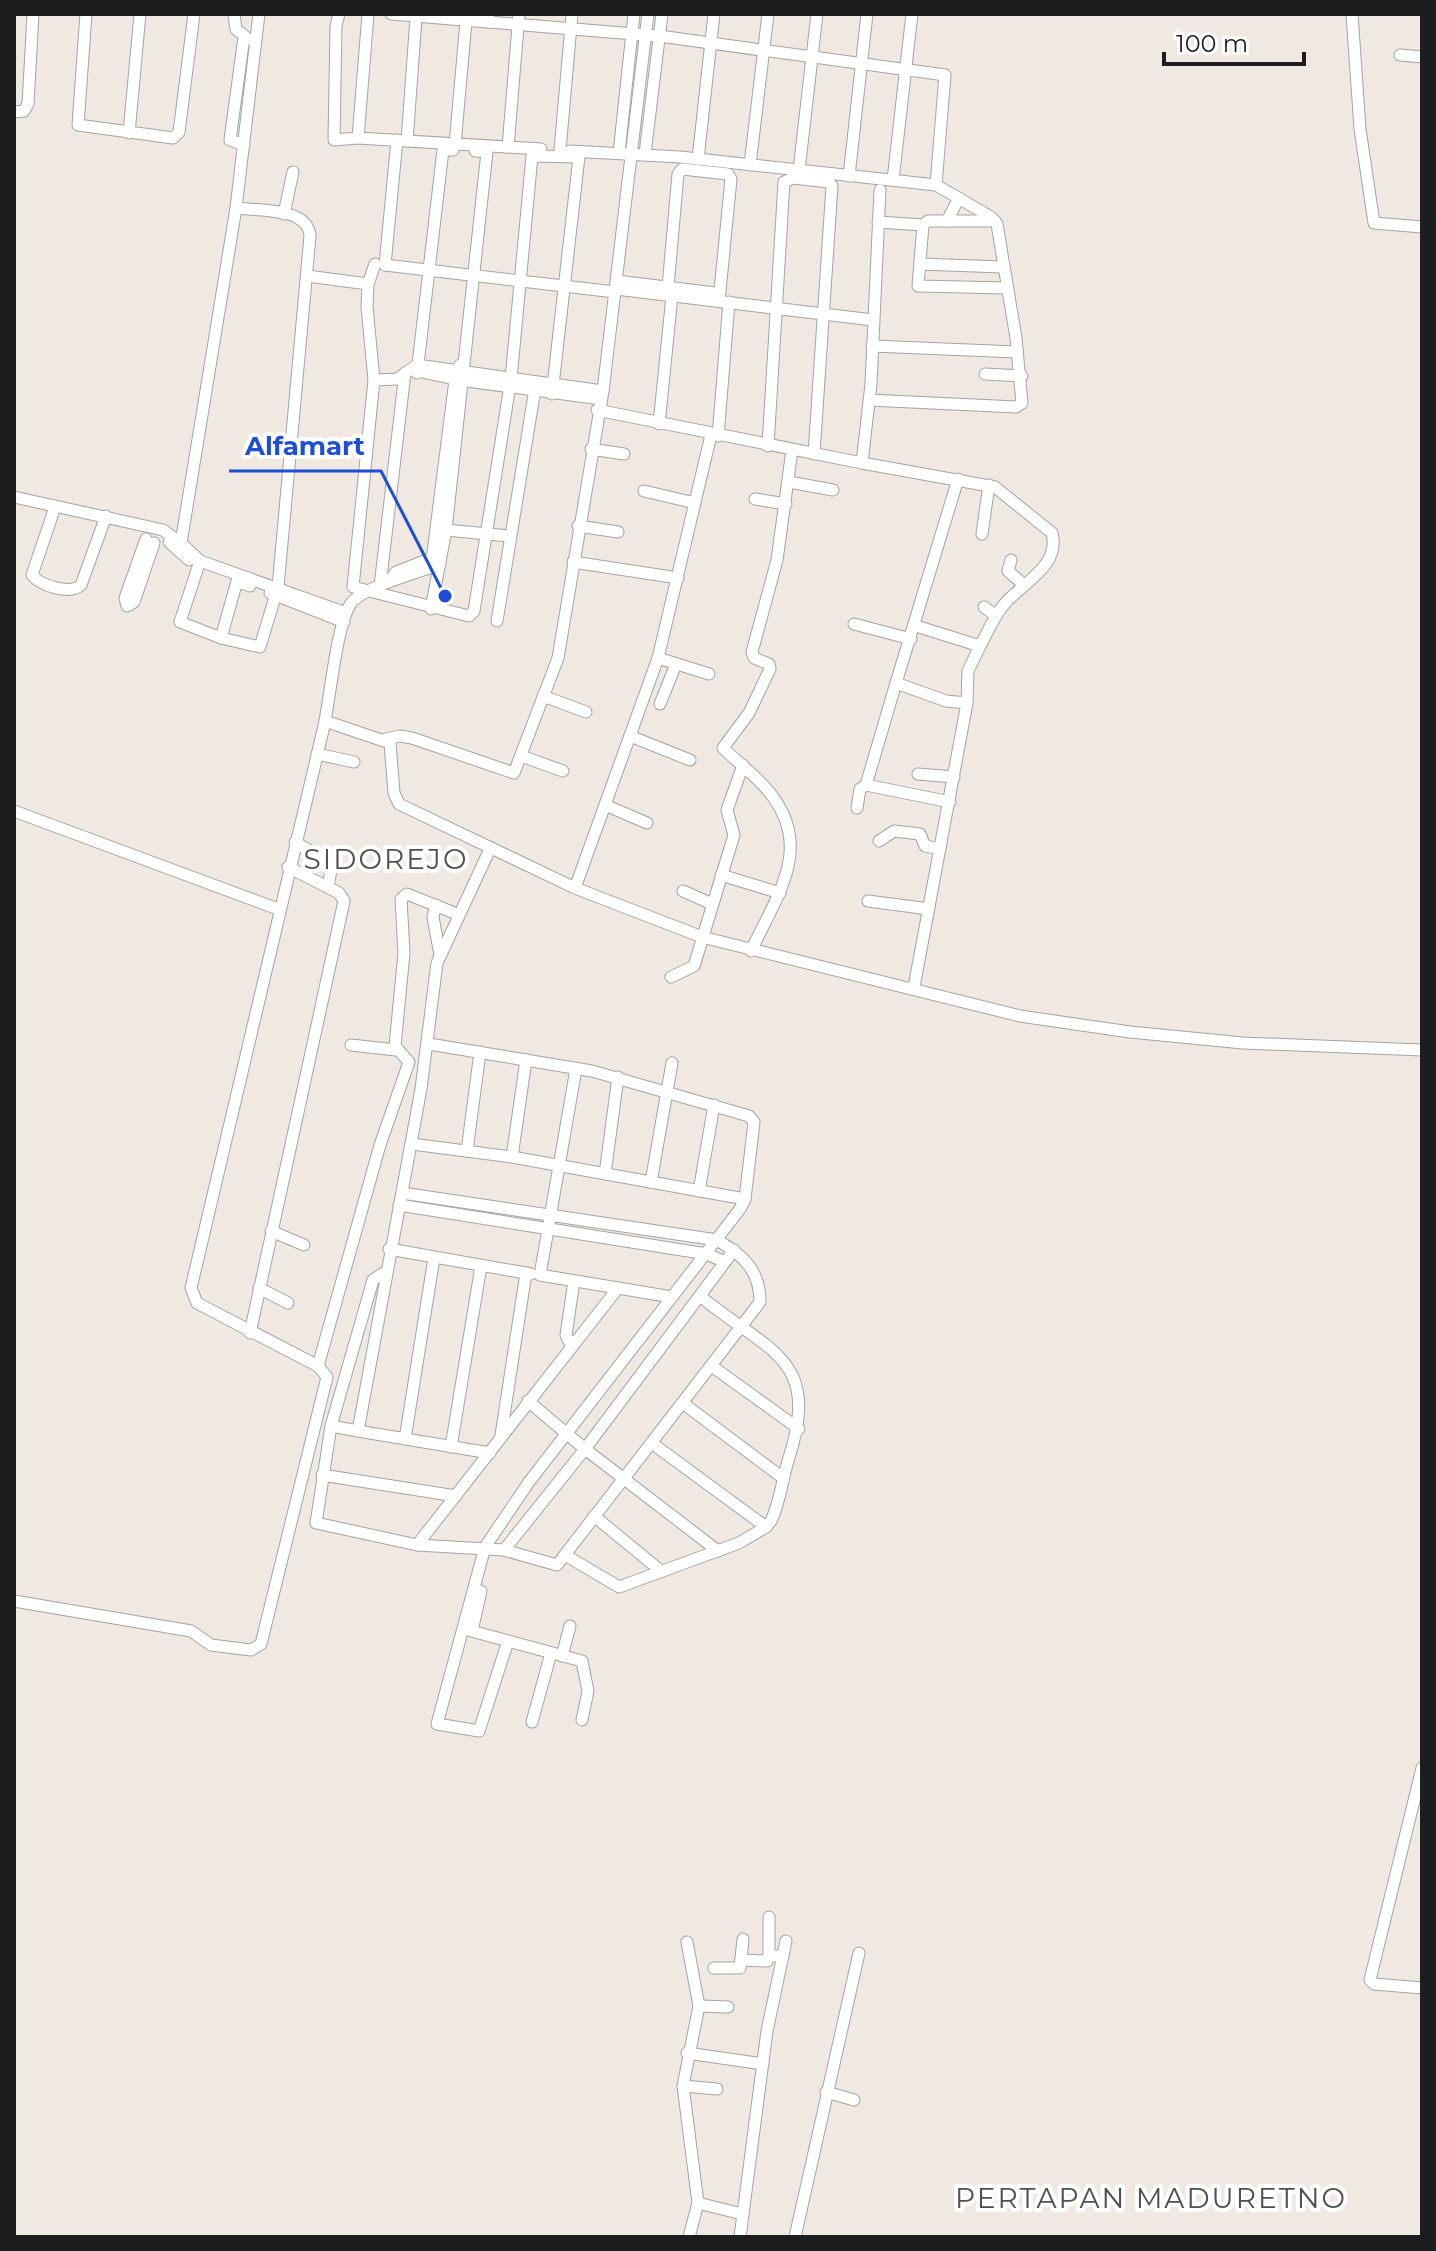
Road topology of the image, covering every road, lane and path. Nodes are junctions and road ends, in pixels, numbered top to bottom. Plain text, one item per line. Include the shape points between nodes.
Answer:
1 (33, 14) edge
2 (86, 14) edge
3 (140, 14) edge
4 (194, 14) edge
5 (259, 14) edge
6 (339, 14) edge
7 (368, 14) edge
8 (391, 14) edge
9 (572, 14) edge
10 (634, 14) edge
11 (648, 14) edge
12 (662, 14) edge
13 (714, 14) edge
14 (768, 14) edge
15 (817, 14) edge
16 (867, 14) edge
17 (912, 14) edge
18 (1352, 14) edge
19 (229, 15) edge
20 (435, 16) edge
21 (416, 18) junction
22 (488, 18) edge
23 (518, 20) edge
24 (466, 21) junction
25 (571, 30) junction
26 (632, 34) junction
27 (645, 35) junction
28 (659, 36) junction
29 (244, 37) junction
30 (256, 42) junction
31 (710, 42) junction
32 (764, 49) junction
33 (1400, 55) dead end
34 (813, 57) junction
35 (1422, 57) edge
36 (862, 63) junction
37 (906, 69) junction
38 (14, 112) edge
39 (129, 133) junction
40 (358, 138) junction
41 (402, 141) junction
42 (244, 145) junction
43 (455, 145) junction
44 (508, 147) junction
45 (560, 150) junction
46 (624, 153) junction
47 (645, 154) junction
48 (698, 159) junction
49 (750, 165) junction
50 (799, 170) junction
51 (293, 172) dead end
52 (849, 176) junction
53 (893, 180) junction
54 (936, 185) junction
55 (880, 190) dead end
56 (959, 198) junction
57 (236, 208) junction
58 (284, 214) junction
59 (947, 221) junction
60 (995, 221) junction
61 (878, 222) junction
62 (923, 225) junction
63 (1422, 227) edge
64 (375, 264) dead end
65 (920, 264) junction
66 (1002, 267) junction
67 (429, 270) junction
68 (307, 276) junction
69 (473, 276) junction
70 (520, 281) junction
71 (368, 284) junction
72 (564, 286) junction
73 (616, 287) junction
74 (1006, 288) junction
75 (670, 292) junction
76 (723, 299) junction
77 (778, 305) junction
78 (825, 312) junction
79 (873, 317) junction
80 (872, 346) junction
81 (1017, 352) junction
82 (413, 370) junction
83 (461, 373) junction
84 (985, 374) dead end
85 (1022, 376) junction
86 (374, 380) junction
87 (510, 383) junction
88 (535, 387) junction
89 (553, 390) junction
90 (600, 400) junction
91 (869, 400) junction
92 (659, 424) junction
93 (715, 436) junction
94 (768, 446) junction
95 (591, 449) junction
96 (792, 450) junction
97 (624, 454) dead end
98 (814, 454) junction
99 (862, 463) junction
100 (958, 479) junction
101 (789, 482) junction
102 (989, 485) junction
103 (833, 490) dead end
104 (644, 491) dead end
105 (14, 497) edge
106 (755, 499) dead end
107 (695, 503) junction
108 (14, 504) edge
109 (786, 504) junction
110 (53, 513) junction
111 (444, 514) junction
112 (104, 520) junction
113 (578, 526) junction
114 (446, 530) junction
115 (618, 532) dead end
116 (485, 533) junction
117 (982, 534) dead end
118 (145, 535) junction
119 (509, 536) junction
120 (175, 540) junction
121 (1011, 560) dead end
122 (437, 561) junction
123 (573, 562) junction
124 (199, 564) junction
125 (678, 578) junction
126 (237, 581) junction
127 (1024, 585) junction
128 (380, 586) junction
129 (277, 591) junction
130 (984, 607) dead end
131 (350, 609) junction
132 (431, 609) junction
133 (996, 616) junction
134 (497, 621) dead end
135 (854, 624) dead end
136 (916, 626) junction
137 (221, 638) junction
138 (911, 639) junction
139 (980, 646) junction
140 (658, 658) junction
141 (676, 664) junction
142 (709, 674) dead end
143 (897, 680) junction
144 (543, 696) junction
145 (967, 701) junction
146 (660, 704) dead end
147 (586, 712) dead end
148 (325, 721) junction
149 (630, 736) junction
150 (386, 739) junction
151 (317, 754) junction
152 (521, 756) junction
153 (690, 760) dead end
154 (354, 762) dead end
155 (743, 765) junction
156 (563, 771) dead end
157 (918, 774) dead end
158 (954, 777) junction
159 (866, 785) junction
160 (950, 802) junction
161 (605, 805) junction
162 (857, 808) dead end
163 (14, 811) edge
164 (647, 823) dead end
165 (879, 841) dead end
166 (295, 842) junction
167 (490, 849) junction
168 (940, 849) junction
169 (288, 867) junction
170 (721, 875) junction
171 (328, 887) junction
172 (575, 888) junction
173 (683, 891) dead end
174 (780, 893) junction
175 (868, 901) dead end
176 (712, 904) junction
177 (436, 905) junction
178 (278, 909) junction
179 (929, 909) junction
180 (457, 914) junction
181 (702, 937) junction
182 (754, 951) junction
183 (440, 955) junction
184 (671, 977) dead end
185 (914, 987) junction
186 (429, 1044) junction
187 (351, 1045) dead end
188 (396, 1050) junction
189 (1422, 1050) edge
190 (480, 1052) junction
191 (526, 1060) junction
192 (409, 1062) junction
193 (672, 1063) dead end
194 (425, 1068) junction
195 (576, 1069) junction
196 (618, 1077) junction
197 (667, 1091) junction
198 (714, 1105) junction
199 (412, 1144) junction
200 (467, 1151) junction
201 (512, 1157) junction
202 (558, 1166) junction
203 (605, 1174) junction
204 (651, 1182) junction
205 (699, 1191) junction
206 (401, 1199) junction
207 (745, 1199) junction
208 (547, 1222) junction
209 (271, 1231) junction
210 (717, 1240) junction
211 (304, 1245) dead end
212 (389, 1249) junction
213 (734, 1250) junction
214 (707, 1254) junction
215 (434, 1258) junction
216 (725, 1262) junction
217 (481, 1266) junction
218 (385, 1272) junction
219 (526, 1273) junction
220 (540, 1275) junction
221 (574, 1281) junction
222 (259, 1288) junction
223 (618, 1288) junction
224 (700, 1296) junction
225 (672, 1297) junction
226 (288, 1303) dead end
227 (740, 1329) junction
228 (250, 1333) junction
229 (572, 1347) junction
230 (318, 1366) junction
231 (713, 1367) junction
232 (528, 1401) junction
233 (684, 1404) junction
234 (331, 1426) junction
235 (799, 1429) junction
236 (358, 1431) junction
237 (567, 1436) junction
238 (405, 1439) junction
239 (500, 1439) junction
240 (653, 1444) junction
241 (451, 1447) junction
242 (585, 1449) junction
243 (490, 1453) junction
244 (322, 1475) junction
245 (783, 1478) junction
246 (623, 1479) junction
247 (456, 1496) junction
248 (594, 1516) junction
249 (766, 1527) junction
250 (417, 1545) junction
251 (494, 1548) junction
252 (718, 1551) junction
253 (565, 1555) junction
254 (661, 1571) junction
255 (14, 1601) edge
256 (570, 1626) dead end
257 (468, 1630) junction
258 (508, 1641) junction
259 (556, 1654) junction
260 (582, 1720) dead end
261 (532, 1722) dead end
262 (1422, 1768) edge
263 (769, 1917) dead end
264 (743, 1939) dead end
265 (786, 1941) dead end
266 (687, 1942) dead end
267 (859, 1953) dead end
268 (769, 1955) junction
269 (783, 1957) junction
270 (741, 1960) junction
271 (714, 1968) dead end
272 (1422, 1988) edge
273 (699, 2006) junction
274 (728, 2007) dead end
275 (687, 2053) junction
276 (763, 2064) junction
277 (683, 2086) junction
278 (717, 2089) dead end
279 (826, 2092) junction
280 (854, 2100) dead end
281 (698, 2203) junction
282 (742, 2214) junction
283 (689, 2237) edge
284 (740, 2237) edge
285 (795, 2237) edge

1 - 38 street via 28,104 24,111
2 - 39 street via 78,125
3 - 39 street
4 - 39 street via 177,136
5 - 30 street
6 - 40 street via 334,140
7 - 40 street
8 - 21 street
9 - 25 street
10 - 26 street
11 - 27 street
12 - 28 street
13 - 31 street
14 - 32 street
15 - 34 street
16 - 36 street
17 - 37 street
18 - 63 street via 1360,129 1374,223
19 - 29 street
20 - 21 street
20 - 24 street
21 - 41 street
22 - 23 street
22 - 24 street
23 - 25 street
23 - 44 street
24 - 43 street
25 - 26 street
25 - 45 street
26 - 27 street
26 - 46 street
27 - 28 street
27 - 46 street
28 - 31 street
28 - 47 street
29 - 30 street
29 - 42 street via 230,140
30 - 42 street
31 - 32 street
31 - 48 street
32 - 34 street
32 - 49 street
33 - 35 street
34 - 36 street
34 - 50 street
36 - 37 street
36 - 52 street
37 - 53 street
37 - 54 street via 947,76
40 - 41 street
41 - 43 street
41 - 67 street via 384,263
42 - 57 street
43 - 44 street
44 - 45 street
45 - 46 street
46 - 47 street
46 - 73 street
47 - 48 street
48 - 49 street
49 - 50 street
50 - 52 street
51 - 58 street
52 - 53 street
53 - 54 street
54 - 56 street
55 - 61 street
56 - 59 street
56 - 60 street
57 - 58 street
57 - 120 street
58 - 68 street via 299,216 310,228
59 - 60 street
59 - 62 street
60 - 66 street
61 - 62 street
61 - 79 street
62 - 65 street
64 - 71 street
65 - 66 street
65 - 74 street via 920,287
66 - 74 street
67 - 69 street
67 - 69 street via 443,150 487,152
67 - 82 street
68 - 71 street
68 - 129 street
69 - 70 street
69 - 83 street
70 - 72 street
70 - 72 street via 532,156 579,157
70 - 87 street
71 - 86 street
72 - 73 street
72 - 89 street
73 - 75 street
73 - 90 street
74 - 81 street
75 - 76 street
75 - 76 street via 679,170 728,174
75 - 92 street
76 - 77 street
76 - 93 street
77 - 78 street
77 - 78 street via 784,182 829,182
77 - 94 street
78 - 79 street
78 - 98 street
79 - 80 street
80 - 81 street
80 - 91 street
81 - 85 street
82 - 83 street
82 - 86 street via 397,379
82 - 128 street
83 - 87 street
83 - 111 street
84 - 85 street
85 - 91 street via 1022,403 1016,407
86 - 128 street via 351,583
87 - 88 street
87 - 116 street
88 - 89 street
88 - 119 street
89 - 90 street
90 - 92 street
90 - 95 street
91 - 99 street
92 - 93 street
93 - 94 street
93 - 107 street
94 - 96 street
95 - 97 street
95 - 113 street
96 - 98 street
96 - 101 street
98 - 99 street
99 - 100 street
100 - 102 street
100 - 136 street
101 - 103 street
101 - 109 street
102 - 117 street
102 - 127 street via 1052,533 1052,556
104 - 107 street
105 - 112 street
106 - 109 street
107 - 125 street
108 - 110 street
109 - 155 street via 752,652 770,669 749,713 726,743
110 - 112 street
110 - 112 street via 32,575 68,590 81,585
111 - 114 street
111 - 122 street
112 - 118 street
113 - 115 street
113 - 123 street
114 - 116 street
114 - 122 street
116 - 119 street
116 - 132 street via 472,616
118 - 118 street via 134,602 127,606 125,598
118 - 120 street
118 - 120 street
119 - 134 street
120 - 124 street
121 - 127 street via 1008,571
122 - 128 street via 394,573
122 - 132 street
123 - 125 street
123 - 144 street via 557,662
124 - 126 street
124 - 129 street
124 - 137 street via 180,622
125 - 140 street
126 - 129 street
126 - 137 street
127 - 133 street
128 - 131 street
128 - 132 street
129 - 131 street
129 - 137 street via 260,647
130 - 133 street
131 - 148 street
133 - 139 street
135 - 138 street
136 - 138 street
136 - 139 street
138 - 143 street
139 - 145 street via 967,678
140 - 141 street
140 - 149 street
141 - 142 street
141 - 146 street
143 - 145 street via 946,701
143 - 159 street
144 - 147 street
144 - 152 street
145 - 158 street
148 - 150 street
148 - 151 street
149 - 153 street
149 - 161 street
150 - 152 street via 412,738 514,773
150 - 167 street via 392,748 399,804
151 - 154 street
151 - 166 street
152 - 156 street
155 - 170 street via 728,803 734,835
155 - 174 street via 765,786 787,825 792,859
157 - 158 street
158 - 160 street
159 - 160 street
159 - 162 street via 860,789
160 - 168 street
161 - 164 street
161 - 172 street
163 - 178 street
165 - 168 street via 894,831 920,834 925,846
166 - 169 street
166 - 171 street via 332,864
167 - 172 street
167 - 180 street
168 - 179 street
169 - 171 street
169 - 178 street
170 - 174 street
170 - 176 street
171 - 209 street via 344,901
172 - 181 street
173 - 176 street
174 - 182 street
175 - 179 street
176 - 181 street
177 - 180 street
177 - 183 street
177 - 188 street via 407,894 401,899 404,953
178 - 228 street via 191,1288 197,1303
179 - 185 street
180 - 183 street
181 - 182 street
181 - 184 street via 694,966
182 - 185 street
183 - 186 street
185 - 189 street via 1020,1016 1116,1031 1243,1043
186 - 190 street
186 - 194 street
187 - 188 street
188 - 192 street
190 - 191 street
190 - 200 street
191 - 195 street
191 - 201 street
192 - 194 street
192 - 230 street
193 - 197 street
194 - 199 street
195 - 196 street
195 - 202 street
196 - 197 street
196 - 203 street
197 - 198 street
197 - 204 street
198 - 205 street
198 - 207 street via 754,1122
199 - 200 street
199 - 206 street
200 - 201 street
201 - 202 street
202 - 203 street
202 - 208 street
203 - 204 street
204 - 205 street
205 - 207 street
206 - 208 street
206 - 212 street
207 - 210 street
208 - 210 street
208 - 214 street
208 - 220 street
209 - 211 street
209 - 222 street
210 - 213 street
210 - 214 street
212 - 215 street
212 - 218 street
213 - 216 street
213 - 227 street via 751,1266 761,1298
214 - 216 street
214 - 225 street
215 - 217 street
215 - 238 street
216 - 224 street
217 - 219 street
217 - 241 street
218 - 234 street via 373,1280
218 - 236 street
219 - 220 street
219 - 239 street
220 - 221 street
221 - 223 street
221 - 229 street via 566,1335
222 - 226 street
222 - 228 street
223 - 225 street
223 - 229 street
224 - 227 street
224 - 242 street
225 - 237 street
227 - 231 street
227 - 235 street via 782,1358 791,1371 801,1398
228 - 230 street
229 - 232 street
230 - 255 street via 326,1373 326,1382 259,1648 211,1645 191,1631
231 - 233 street
231 - 235 street
232 - 237 street
232 - 239 street
233 - 240 street
233 - 245 street
234 - 236 street
234 - 244 street
235 - 245 street
236 - 238 street
237 - 242 street
237 - 251 street via 510,1507
238 - 241 street
239 - 243 street
240 - 246 street
240 - 249 street
241 - 243 street
242 - 246 street
242 - 251 street
243 - 247 street
244 - 247 street
244 - 250 street via 317,1525
245 - 249 street via 777,1509
246 - 248 street
246 - 252 street
247 - 250 street
248 - 253 street
248 - 254 street
249 - 252 street
250 - 251 street
251 - 253 street via 554,1565
251 - 257 street
252 - 254 street
253 - 254 street via 615,1586
256 - 259 street
257 - 258 street
257 - 258 street via 437,1715 440,1726 481,1729
258 - 259 street
259 - 260 street via 584,1664 588,1691
259 - 261 street
262 - 272 street via 1370,1980
263 - 268 street
264 - 270 street
265 - 269 street
266 - 273 street
267 - 279 street
268 - 269 street
268 - 270 street via 767,1961
269 - 276 street
270 - 271 street via 740,1968
273 - 274 street
273 - 275 street
275 - 276 street
275 - 277 street
276 - 282 street
277 - 278 street
277 - 281 street
279 - 280 street
279 - 285 street
281 - 282 street
281 - 283 street
282 - 284 street

